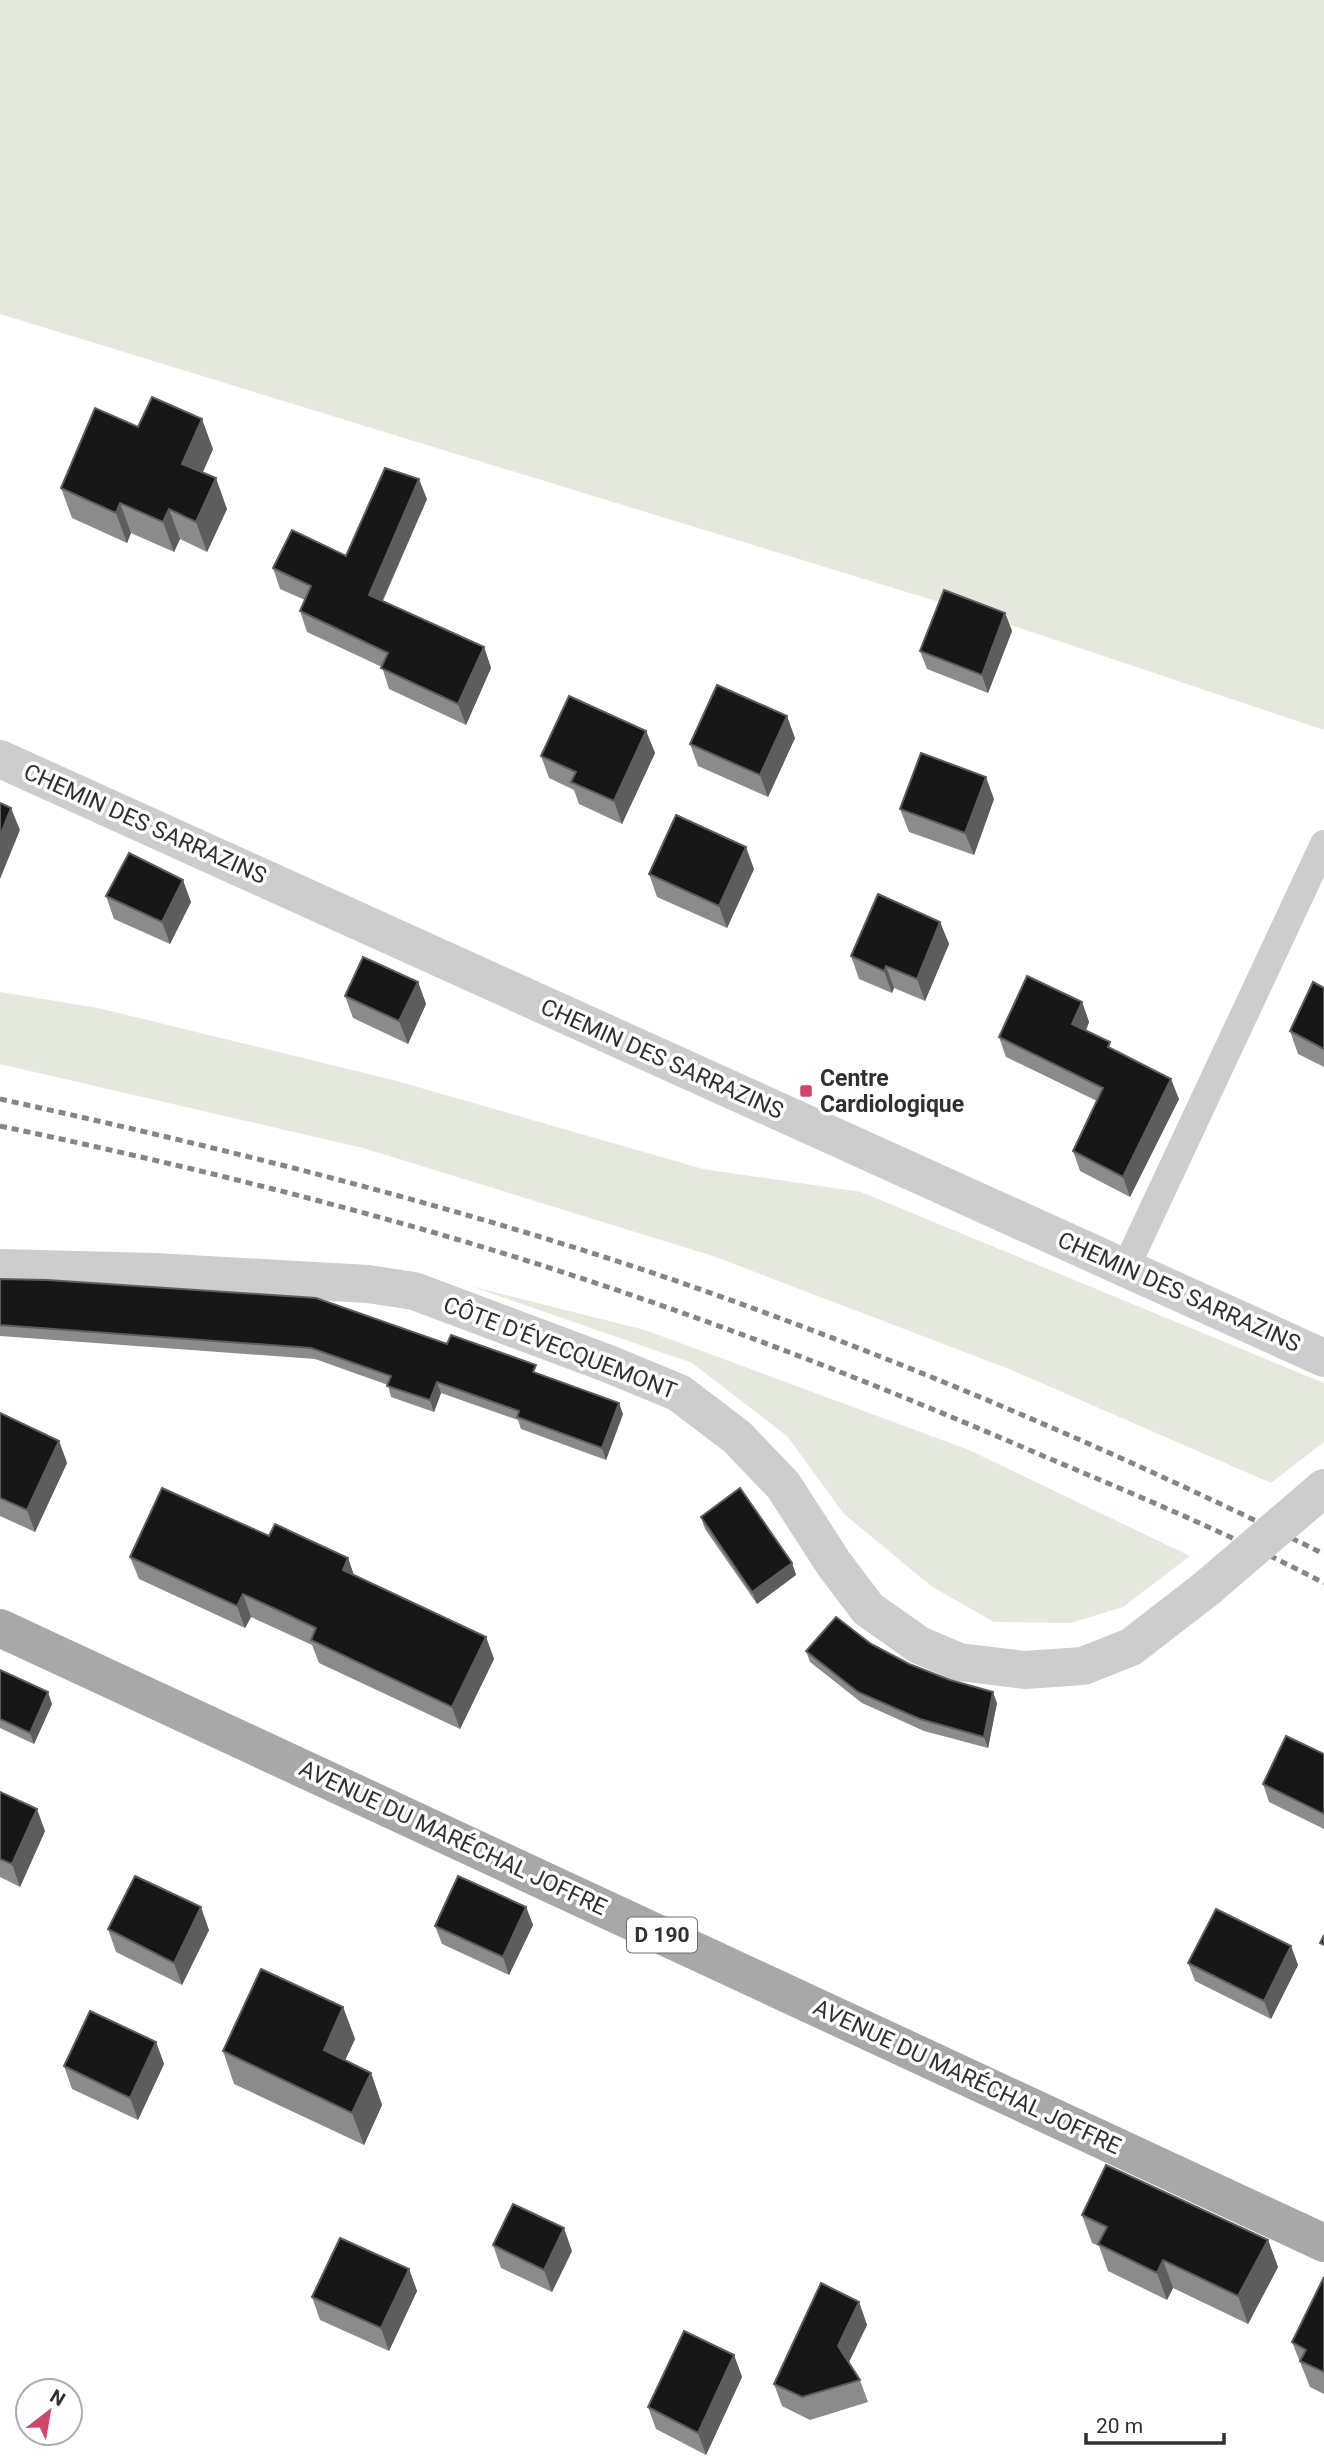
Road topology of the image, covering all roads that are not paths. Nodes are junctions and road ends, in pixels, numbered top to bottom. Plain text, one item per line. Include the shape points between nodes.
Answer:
1 (0, 759) edge
2 (1324, 844) edge
3 (1126, 1267) junction
4 (0, 1268) edge
5 (1324, 1358) edge
6 (1324, 1488) edge
7 (0, 1628) edge
8 (1324, 2243) edge

1 - 3 street, CHEMIN DES SARRAZINS
2 - 3 lane
3 - 5 street, CHEMIN DES SARRAZINS
4 - 6 street, CÔTE D'ÉVECQUEMONT, bridge via 368,1283 414,1291 609,1364 679,1393 737,1437 783,1485 868,1609 919,1645 959,1662 1025,1670 1083,1666 1131,1647
7 - 8 main road, AVENUE DU MARÉCHAL JOFFRE / D 190

